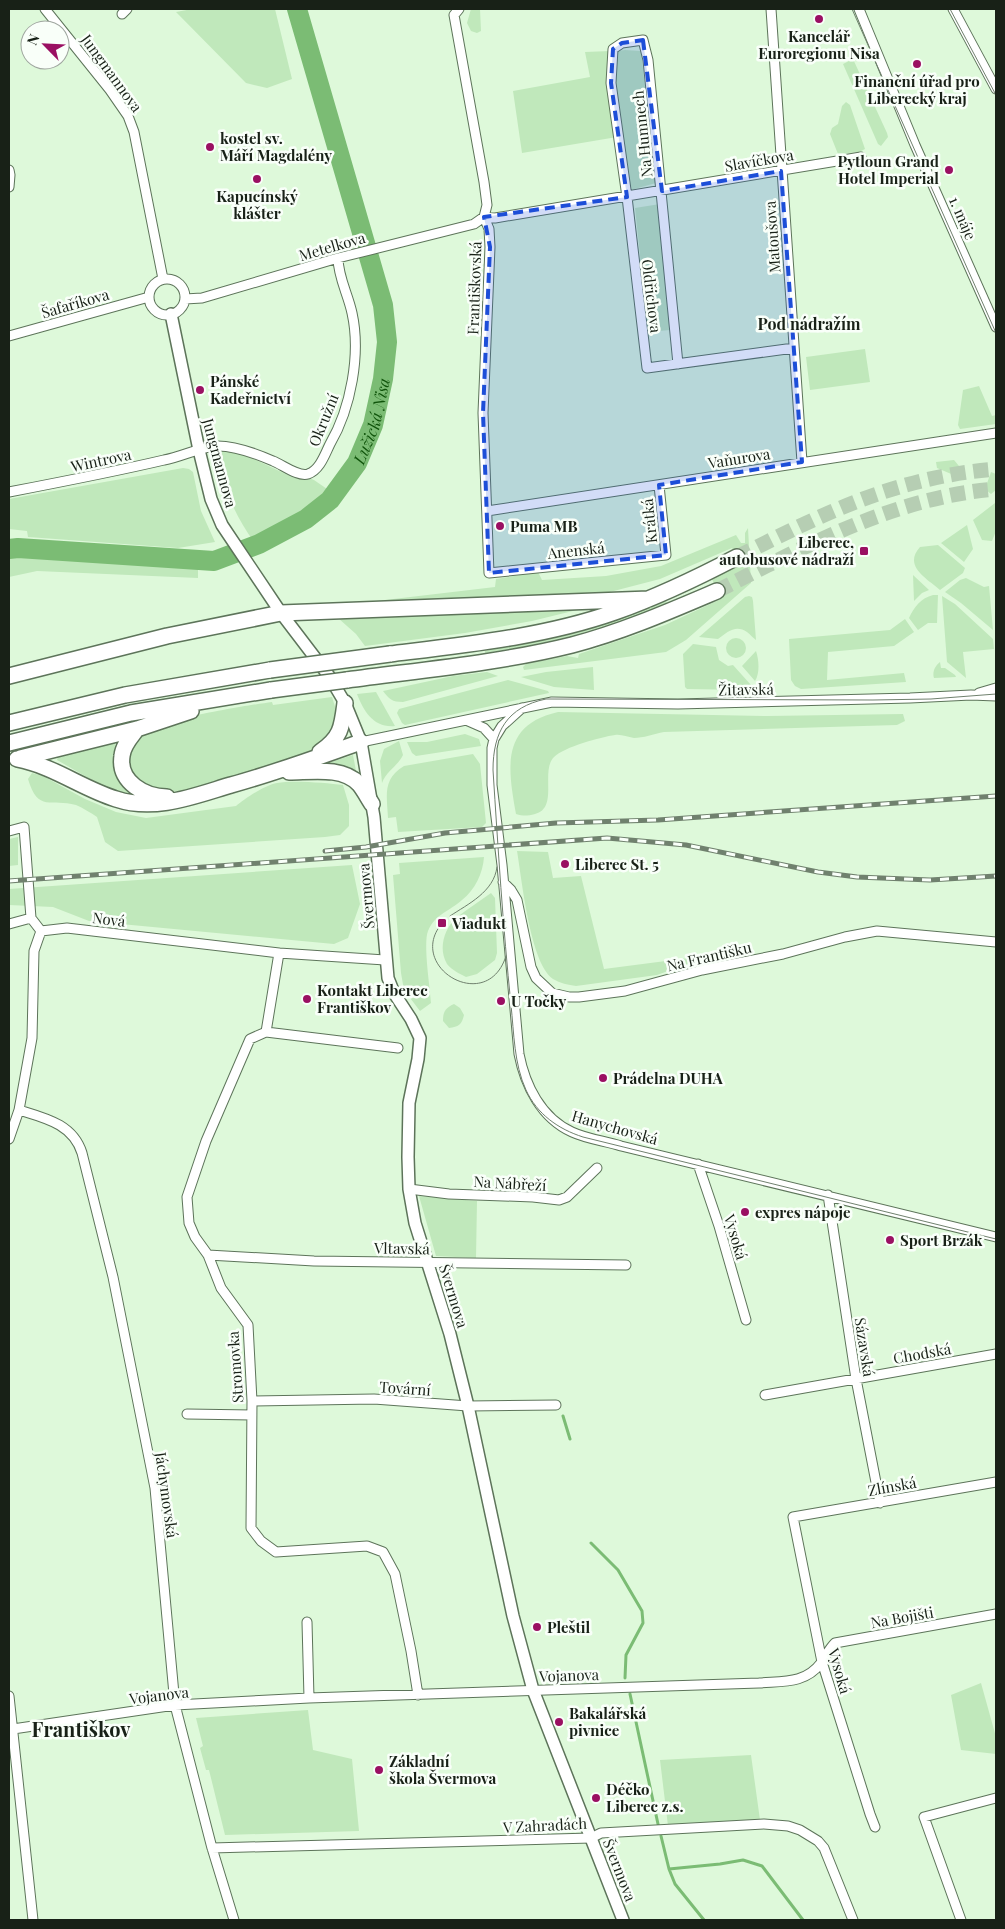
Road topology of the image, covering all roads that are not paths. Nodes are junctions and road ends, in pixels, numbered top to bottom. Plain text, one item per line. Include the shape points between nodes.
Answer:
1 (45, 9) edge
2 (770, 9) edge
3 (859, 9) edge
4 (953, 9) edge
5 (454, 11) edge
6 (643, 40) joint
7 (996, 89) edge
8 (861, 157) dead end
9 (9, 170) edge
10 (780, 171) junction
11 (9, 187) edge
12 (662, 191) junction
13 (627, 197) junction
14 (484, 217) junction
15 (338, 258) junction
16 (163, 279) junction
17 (149, 297) junction
18 (185, 299) junction
19 (171, 314) junction
20 (996, 327) edge
21 (9, 336) edge
22 (794, 348) junction
23 (678, 364) junction
24 (996, 433) edge
25 (199, 450) junction
26 (802, 462) junction
27 (659, 485) junction
28 (9, 492) edge
29 (487, 511) junction
30 (666, 555) joint
31 (737, 557) tunnel mouth
32 (489, 573) joint
33 (717, 591) tunnel mouth
34 (649, 599) junction
35 (281, 613) junction
36 (10, 675) edge
37 (329, 676) joint
38 (996, 688) edge
39 (247, 694) junction
40 (971, 695) junction
41 (996, 696) edge
42 (345, 703) junction
43 (522, 708) junction
44 (468, 721) junction
45 (9, 723) edge
46 (136, 729) junction
47 (494, 739) junction
48 (361, 742) junction
49 (9, 743) edge
50 (13, 760) edge
51 (278, 772) junction
52 (186, 798) junction
53 (372, 804) junction
54 (9, 831) edge
55 (503, 882) junction
56 (31, 918) junction
57 (9, 924) edge
58 (41, 930) junction
59 (996, 942) edge
60 (279, 953) junction
61 (385, 960) junction
62 (266, 1032) junction
63 (398, 1048) dead end
64 (19, 1110) junction
65 (9, 1139) edge
66 (698, 1164) junction
67 (597, 1168) dead end
68 (409, 1189) junction
69 (828, 1195) junction
70 (996, 1237) edge
71 (208, 1255) junction
72 (427, 1262) junction
73 (626, 1265) dead end
74 (746, 1320) dead end
75 (996, 1354) edge
76 (856, 1379) junction
77 (765, 1395) dead end
78 (252, 1401) junction
79 (556, 1405) dead end
80 (468, 1406) junction
81 (187, 1414) dead end
82 (252, 1415) junction
83 (996, 1482) edge
84 (880, 1503) junction
85 (793, 1517) joint
86 (996, 1614) edge
87 (308, 1622) dead end
88 (822, 1662) junction
89 (533, 1690) junction
90 (418, 1695) junction
91 (9, 1696) edge
92 (309, 1698) junction
93 (175, 1705) junction
94 (13, 1729) junction
95 (996, 1798) edge
96 (875, 1828) dead end
97 (591, 1838) junction
98 (212, 1848) junction
99 (33, 1920) edge
100 (234, 1920) edge
101 (624, 1920) edge
102 (853, 1920) edge
103 (962, 1920) edge

1 - 16 street, Jungmannova via 128,116 134,132
2 - 10 street, Matoušova
3 - 20 street, 1. máje
4 - 7 street
5 - 14 street, Františkovská via 484,182 487,205
6 - 12 street, Na Humnech
6 - 13 street, Oldřichova via 622,43 613,49 611,83
8 - 10 street, Slavíčkova
9 - 11 street
10 - 12 street, Slavíčkova
10 - 22 street, Matoušova
12 - 13 street, Na Humnech
12 - 23 street, Oldřichova
13 - 14 street via 496,218
13 - 23 street, Oldřichova via 647,368
14 - 15 street, Metelkova via 474,224
14 - 29 street, Františkovská via 489,229 490,247 483,413
15 - 18 street, Metelkova via 202,298
15 - 25 street, Okružní via 352,314 355,354 344,413 317,469 301,474 272,460 225,446
16 - 17 street via 153,286
16 - 18 street via 179,283
17 - 19 street via 156,311
17 - 21 street, Šafaříkova
18 - 19 street via 181,309
19 - 25 street, Jungmannova
22 - 23 street, Oldřichova
22 - 26 street, Matoušova
24 - 26 street, Vaňurova
25 - 28 street, Wintrova
25 - 35 street, Jungmannova via 211,499 222,525
26 - 27 street, Vaňurova
27 - 29 street, Vaňurova
27 - 30 street, Krátká
29 - 32 street, Františkovská
30 - 32 street, Anenská
31 - 34 highway
33 - 39 highway, bridge via 572,645
34 - 35 highway
34 - 45 highway, bridge via 614,612 526,635 270,670 125,695
35 - 36 highway via 167,636
35 - 37 street, Jungmannova
37 - 42 street, Švermova
38 - 40 street, Žitavská
39 - 46 highway
39 - 49 highway via 130,713
40 - 41 street, Žitavská
40 - 43 street, Žitavská via 678,704 552,702
42 - 48 street, Švermova
42 - 51 highway via 342,725 332,745
43 - 44 street, Žitavská
43 - 47 street via 502,726
44 - 47 street via 484,728
44 - 48 street, Žitavská
46 - 50 highway
46 - 52 highway via 126,742 122,756 126,778 144,793
47 - 55 street, Hanychovská via 492,785
48 - 51 highway
48 - 53 street, Švermova
50 - 52 highway via 36,762 116,799 147,804
51 - 52 highway
51 - 53 highway via 331,772 349,777 358,783
53 - 61 street, Švermova
54 - 56 street via 24,827
55 - 59 street, Na Františku via 517,900 536,978 552,993 569,997 625,990 877,932
55 - 66 street, Hanychovská via 519,1054 522,1072 536,1100 556,1122 573,1133
56 - 57 street
56 - 58 street
58 - 60 street, Nová via 68,928
58 - 64 street via 34,952 32,1038
60 - 61 street, Nová
60 - 62 street
61 - 68 street, Švermova via 394,993 420,1038 409,1103
62 - 63 street
62 - 71 street, Stromovka via 250,1039 206,1141 187,1197 195,1237
64 - 65 street
64 - 93 street, Jáchymovská via 48,1118 65,1128 74,1136 82,1153 113,1277 155,1488
66 - 69 street, Hanychovská
66 - 74 street, Vysoká
67 - 68 street, Na Nábřeží via 567,1197 559,1200
68 - 72 street, Švermova
69 - 70 street, Hanychovská
69 - 76 street, Sázavská
71 - 72 street, Vltavská
71 - 78 street, Stromovka via 221,1288 248,1325
72 - 73 street, Vltavská
72 - 80 street, Švermova
75 - 76 street, Chodská
76 - 77 street, Chodská
76 - 84 street, Sázavská
78 - 80 street, Tovární via 374,1399
78 - 82 street, Stromovka
79 - 80 street, Tovární
80 - 89 street, Švermova
81 - 82 street
82 - 90 street, Stromovka via 252,1528 261,1541 276,1552 367,1546 383,1552 395,1574
83 - 84 street, Zlínská
84 - 85 street, Zlínská
85 - 88 street, Vysoká
86 - 88 street, Na Bojišti via 835,1643
87 - 92 street
88 - 89 street, Vojanova via 810,1675 787,1681
88 - 96 street, Vysoká
89 - 90 street, Vojanova
89 - 97 street, Švermova
90 - 92 street, Vojanova
91 - 94 street
92 - 93 street, Vojanova
93 - 94 street, Vojanova
93 - 98 street, Jáchymovská
94 - 99 street
95 - 103 street via 924,1817
97 - 98 street, V Zahradách
97 - 101 street, Švermova
97 - 102 street, V Zahradách via 601,1833 764,1824 788,1826 800,1830 824,1848
98 - 100 street, Jáchymovská

